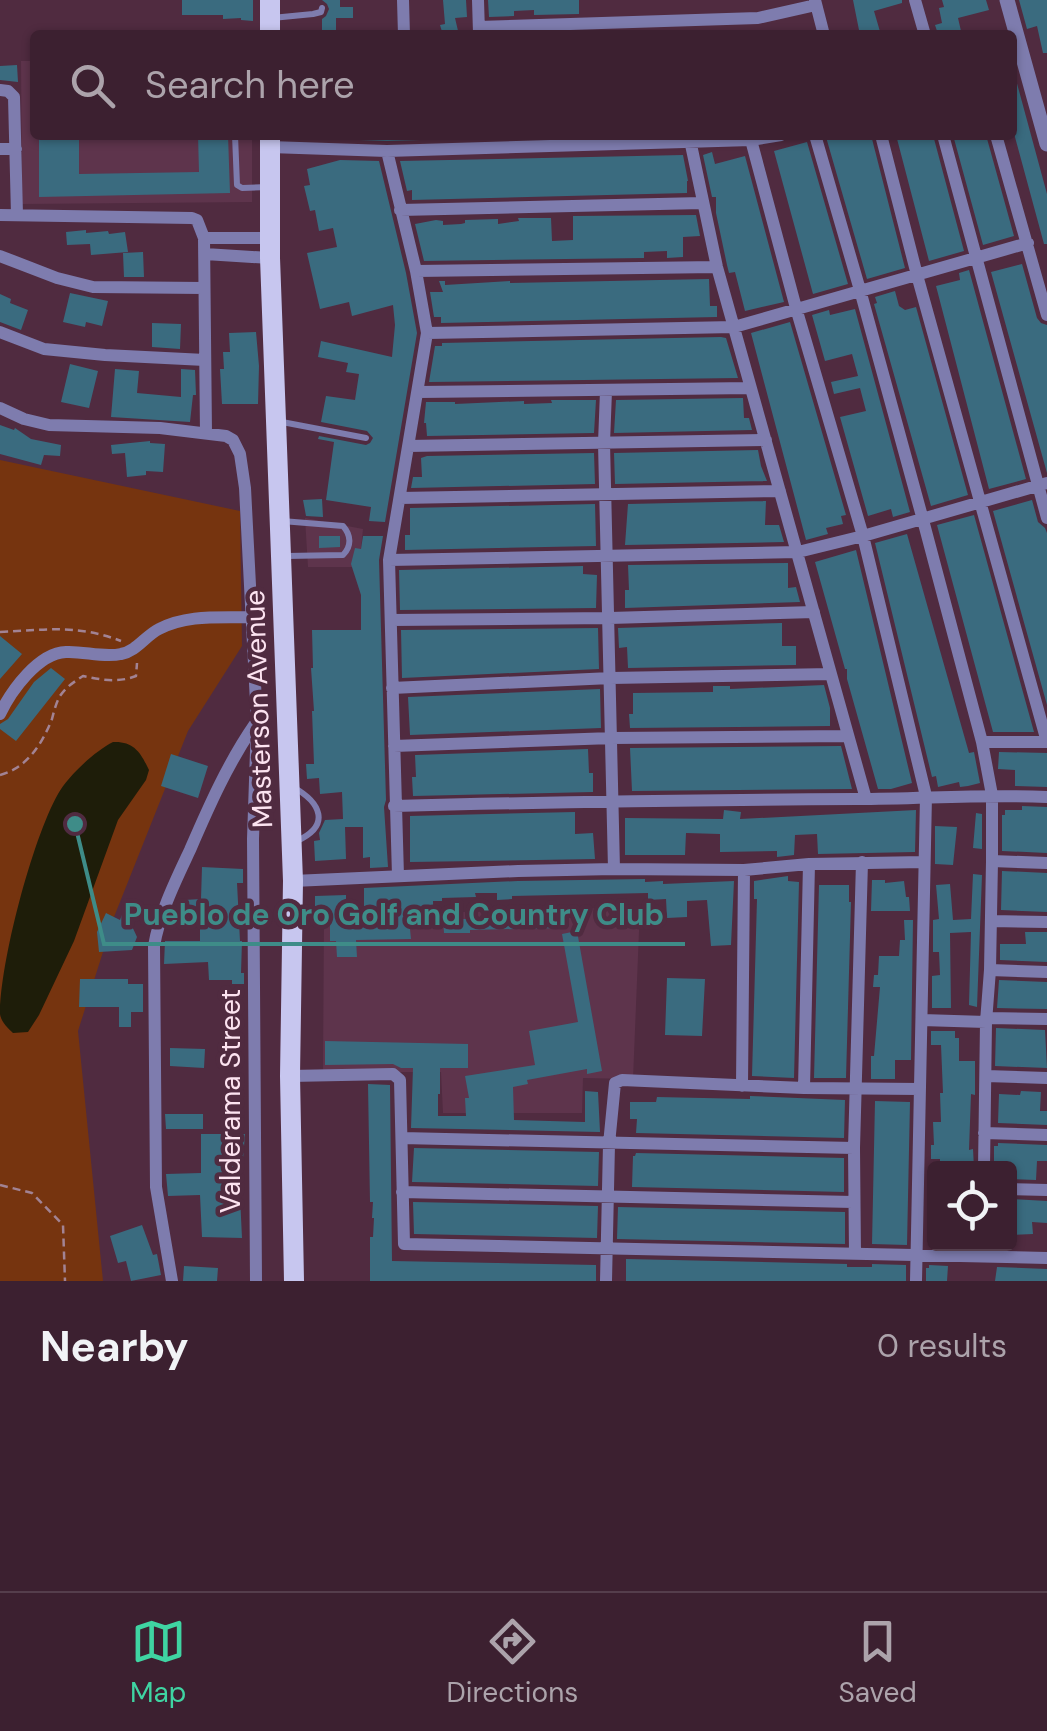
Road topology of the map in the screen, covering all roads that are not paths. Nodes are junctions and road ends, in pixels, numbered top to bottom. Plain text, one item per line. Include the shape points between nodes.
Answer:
1 (403, 0) edge
2 (478, 0) edge
3 (915, 0) edge
4 (1007, 0) edge
5 (815, 2) edge
6 (322, 8) dead end
7 (270, 18) edge
8 (404, 30) edge
9 (479, 30) edge
10 (500, 30) edge
11 (823, 30) edge
12 (924, 30) edge
13 (1015, 30) edge
14 (1017, 36) edge
15 (0, 90) edge
16 (235, 140) edge
17 (690, 140) junction
18 (751, 140) joint
19 (816, 140) edge
20 (882, 140) edge
21 (944, 140) edge
22 (997, 140) edge
23 (270, 141) edge
24 (1047, 144) edge
25 (0, 148) edge
26 (16, 149) junction
27 (386, 151) junction
28 (270, 187) junction
29 (702, 202) junction
30 (400, 210) junction
31 (0, 215) edge
32 (17, 215) junction
33 (204, 238) junction
34 (1028, 243) junction
35 (270, 248) junction
36 (204, 254) junction
37 (0, 256) edge
38 (977, 258) junction
39 (717, 267) junction
40 (416, 271) junction
41 (917, 275) junction
42 (204, 288) junction
43 (860, 290) junction
44 (796, 308) junction
45 (1047, 314) edge
46 (734, 327) junction
47 (0, 332) edge
48 (427, 333) junction
49 (205, 360) junction
50 (751, 388) junction
51 (606, 391) junction
52 (418, 392) junction
53 (0, 408) edge
54 (276, 421) junction
55 (206, 433) junction
56 (366, 438) dead end
57 (766, 440) junction
58 (604, 443) junction
59 (408, 446) junction
60 (1043, 485) edge
61 (780, 491) junction
62 (606, 494) junction
63 (400, 498) junction
64 (982, 503) junction
65 (1047, 518) edge
66 (923, 520) junction
67 (279, 521) junction
68 (863, 536) junction
69 (798, 552) junction
70 (280, 556) junction
71 (608, 556) junction
72 (389, 560) junction
73 (814, 612) junction
74 (252, 618) junction
75 (610, 618) junction
76 (391, 620) junction
77 (831, 674) junction
78 (611, 678) junction
79 (392, 688) junction
80 (2, 704) edge
81 (256, 722) junction
82 (848, 736) junction
83 (612, 738) junction
84 (982, 742) junction
85 (1047, 742) edge
86 (394, 746) junction
87 (992, 794) junction
88 (926, 796) junction
89 (1047, 797) edge
90 (866, 799) junction
91 (613, 800) junction
92 (394, 806) junction
93 (992, 860) junction
94 (862, 862) junction
95 (924, 862) junction
96 (1047, 863) edge
97 (809, 864) junction
98 (614, 869) junction
99 (744, 870) junction
100 (398, 876) junction
101 (292, 882) junction
102 (991, 921) junction
103 (1047, 922) edge
104 (990, 970) junction
105 (1047, 972) edge
106 (1047, 1019) edge
107 (922, 1020) junction
108 (986, 1020) junction
109 (290, 1076) junction
110 (986, 1076) junction
111 (1047, 1078) edge
112 (742, 1086) junction
113 (804, 1088) junction
114 (856, 1089) junction
115 (920, 1090) junction
116 (984, 1133) junction
117 (1047, 1135) edge
118 (402, 1138) junction
119 (610, 1144) junction
120 (854, 1148) junction
121 (984, 1161) edge
122 (1017, 1189) edge
123 (1047, 1190) edge
124 (402, 1192) junction
125 (608, 1197) junction
126 (853, 1202) junction
127 (607, 1249) junction
128 (971, 1251) edge
129 (990, 1251) edge
130 (855, 1254) junction
131 (916, 1256) junction
132 (1047, 1258) edge
133 (172, 1281) edge
134 (256, 1281) edge
135 (294, 1281) edge
136 (606, 1281) edge
137 (916, 1281) edge

1 - 8 street
2 - 9 street
3 - 12 street
4 - 13 street
5 - 10 street via 758,18
5 - 11 street
6 - 7 lane
14 - 24 street
15 - 26 street via 14,97
16 - 28 lane via 237,185
17 - 18 street
17 - 27 street
17 - 29 street
18 - 44 street
19 - 43 street
20 - 41 street
21 - 38 street
22 - 34 street
23 - 27 street
23 - 28 main road, Masterson Avenue
25 - 26 street
26 - 32 street
27 - 30 street
28 - 35 main road, Masterson Avenue
29 - 30 street
29 - 39 street
30 - 40 street
31 - 32 street
32 - 33 street via 192,218
33 - 35 street
33 - 36 street
34 - 38 street
34 - 45 street
35 - 36 street
35 - 54 main road, Masterson Avenue
36 - 42 street
37 - 42 street via 93,286
38 - 41 street
38 - 60 street
39 - 40 street
39 - 46 street
40 - 48 street
41 - 43 street
41 - 64 street
42 - 49 street
43 - 44 street
43 - 66 street
44 - 46 street
44 - 68 street
46 - 48 street
46 - 50 street
47 - 49 street via 44,348
48 - 52 street
49 - 55 street
50 - 51 street
50 - 57 street
51 - 52 street
51 - 58 street
52 - 59 street
53 - 55 street via 49,425
54 - 56 lane
54 - 67 main road, Masterson Avenue
55 - 74 street, Valderama Street via 226,436 240,454
57 - 58 street
57 - 61 street
58 - 59 street
58 - 62 street
59 - 63 street
60 - 64 street
60 - 65 street
61 - 62 street
61 - 69 street
62 - 63 street
62 - 71 street
63 - 72 street
64 - 66 street
64 - 85 street
66 - 68 street
66 - 84 street
67 - 70 main road, Masterson Avenue
67 - 70 lane via 342,526 350,541 344,555
68 - 69 street
68 - 88 street
69 - 71 street
69 - 73 street
70 - 101 main road, Masterson Avenue
71 - 72 street
71 - 75 street
72 - 76 street
73 - 75 street
73 - 77 street
74 - 80 street via 175,621 117,656 61,651 20,681
74 - 81 street, Valderama Street
75 - 76 street
75 - 78 street
76 - 79 street
77 - 78 street
77 - 82 street
78 - 79 street
78 - 83 street
79 - 86 street
81 - 133 street via 215,793 154,946 156,1187
81 - 134 street, Valderama Street
82 - 83 street
82 - 90 street
83 - 86 street
83 - 91 street
84 - 85 street
84 - 87 street
86 - 92 street
87 - 88 street
87 - 89 street
87 - 93 street
88 - 90 street
88 - 95 street
90 - 91 street
91 - 92 street
91 - 98 street
92 - 100 street
93 - 96 street
93 - 102 street
94 - 95 street
94 - 97 street
94 - 114 street
95 - 107 street
97 - 99 street
97 - 113 street
98 - 99 street
98 - 100 street
99 - 112 street
100 - 101 street
101 - 109 main road, Masterson Avenue
102 - 103 street
102 - 104 street
104 - 105 street
104 - 108 street
106 - 108 street
107 - 108 street
107 - 115 street
108 - 110 street
109 - 118 street via 397,1076
109 - 135 main road, Masterson Avenue
110 - 111 street
110 - 116 street
112 - 113 street
112 - 119 street via 617,1082
113 - 114 street
114 - 115 street
114 - 120 street
115 - 131 street
116 - 117 street
116 - 121 street
118 - 119 street
118 - 124 street
119 - 120 street
119 - 125 street
120 - 126 street
122 - 123 street
124 - 125 street
124 - 127 street via 404,1244
125 - 126 street
125 - 127 street
126 - 130 street
127 - 130 street
127 - 136 street
128 - 131 street
129 - 132 street
130 - 131 street
131 - 137 street

